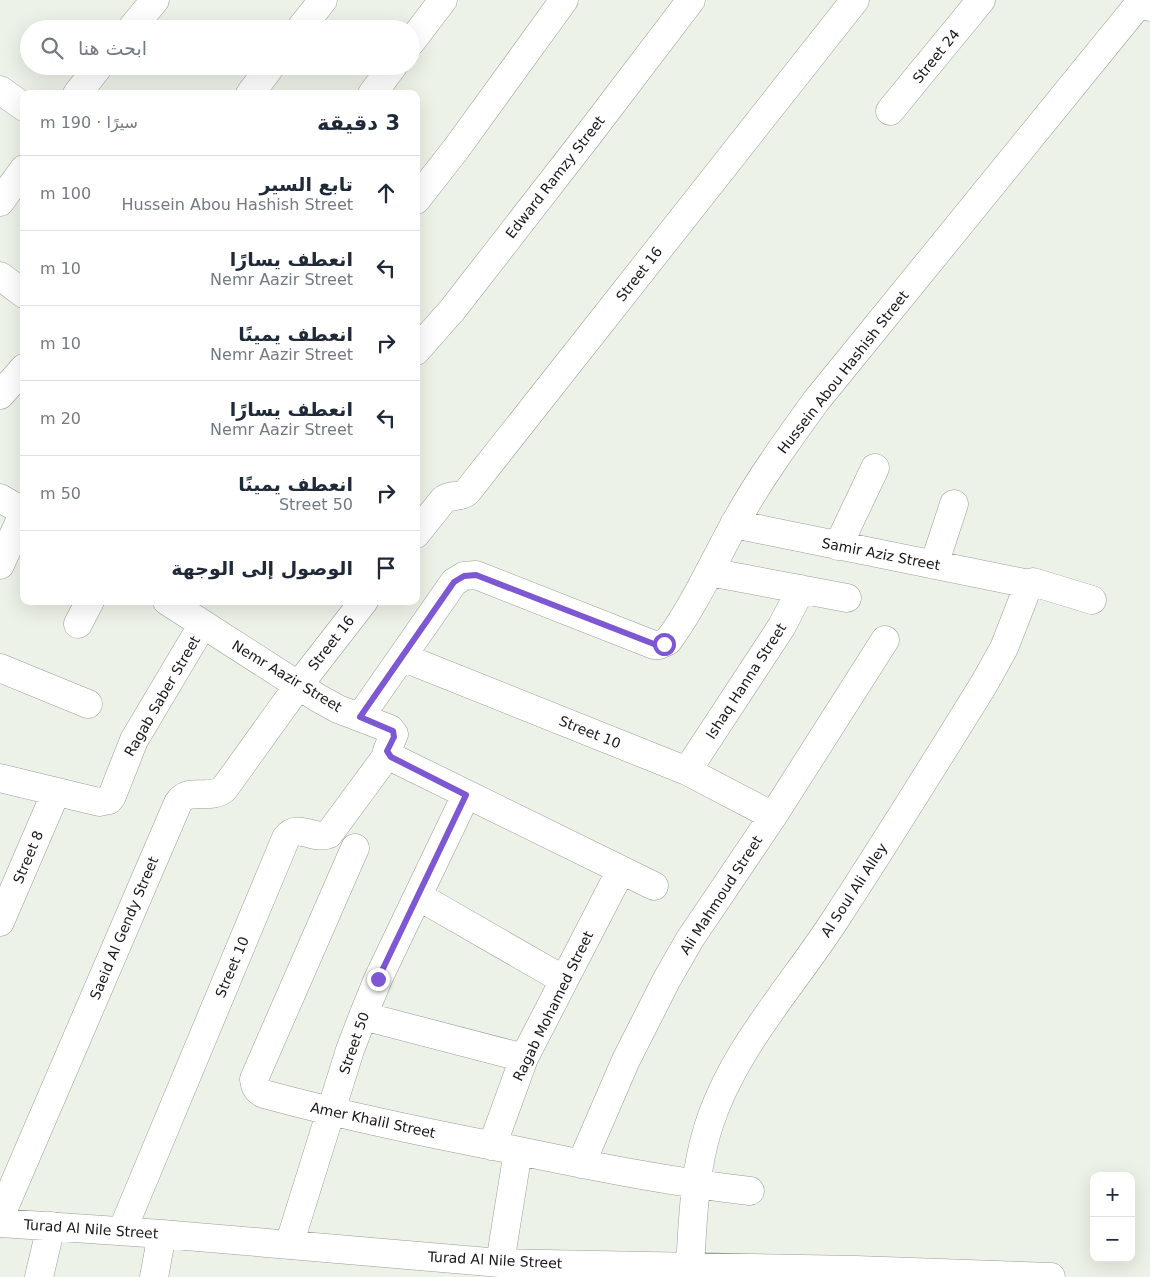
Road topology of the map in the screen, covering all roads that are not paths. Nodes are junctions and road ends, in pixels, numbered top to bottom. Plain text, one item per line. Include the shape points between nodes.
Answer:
1 (155, 0) edge
2 (322, 0) edge
3 (443, 0) edge
4 (564, 0) edge
5 (691, 0) edge
6 (855, 0) edge
7 (982, 0) edge
8 (1142, 0) edge
9 (1150, 7) edge
10 (138, 20) edge
11 (307, 20) edge
12 (420, 30) edge
13 (92, 75) edge
14 (264, 75) edge
15 (386, 75) edge
16 (0, 90) edge
17 (80, 90) edge
18 (253, 90) edge
19 (375, 90) edge
20 (20, 104) edge
21 (890, 112) dead end
22 (20, 174) edge
23 (420, 195) edge
24 (0, 202) edge
25 (0, 276) edge
26 (20, 291) edge
27 (420, 346) edge
28 (20, 372) edge
29 (0, 395) edge
30 (875, 468) dead end
31 (0, 498) edge
32 (954, 504) dead end
33 (20, 510) edge
34 (20, 521) edge
35 (734, 524) junction
36 (420, 529) edge
37 (838, 546) junction
38 (0, 565) edge
39 (934, 565) junction
40 (709, 572) junction
41 (1028, 584) junction
42 (801, 589) junction
43 (847, 598) dead end
44 (1092, 600) dead end
45 (173, 605) edge
46 (361, 605) edge
47 (204, 624) junction
48 (885, 640) dead end
49 (402, 657) junction
50 (0, 668) edge
51 (298, 686) junction
52 (88, 704) dead end
53 (360, 717) junction
54 (388, 754) junction
55 (687, 771) junction
56 (0, 778) edge
57 (56, 792) junction
58 (466, 795) junction
59 (773, 816) junction
60 (355, 848) dead end
61 (621, 870) junction
62 (654, 886) dead end
63 (418, 896) junction
64 (0, 922) edge
65 (564, 980) junction
66 (363, 1016) junction
67 (524, 1058) junction
68 (331, 1112) junction
69 (505, 1148) junction
70 (581, 1164) junction
71 (696, 1185) junction
72 (750, 1190) dead end
73 (0, 1217) edge
74 (0, 1223) edge
75 (51, 1226) junction
76 (122, 1231) junction
77 (162, 1234) junction
78 (289, 1245) junction
79 (500, 1263) junction
80 (690, 1266) junction
81 (39, 1277) edge
82 (154, 1277) edge
83 (1052, 1277) edge

1 - 10 street
2 - 11 street
3 - 12 street
4 - 23 street
5 - 27 street, Edward Ramzy Street via 453,309
6 - 36 street, Street 16 via 467,492 443,500
7 - 21 street, Street 24
8 - 9 street
8 - 35 street, Hussein Abou Hashish Street via 816,401
13 - 17 street
14 - 18 street
15 - 19 street
16 - 20 street
22 - 24 street
25 - 26 street
28 - 29 street
30 - 37 street
31 - 33 street
32 - 39 street
34 - 38 street
35 - 37 street, Samir Aziz Street
35 - 40 street, Hussein Abou Hashish Street
37 - 39 street, Samir Aziz Street
39 - 41 street, Samir Aziz Street
40 - 42 street
40 - 49 street, Hussein Abou Hashish Street via 671,637 659,645 476,575 464,576 454,582
41 - 44 street via 1033,582
41 - 71 street, Al Soul Ali Alley via 1004,648 984,684 835,921 732,1071 708,1128
42 - 43 street
42 - 55 street, Ishaq Hanna Street via 782,626
45 - 47 street, Nemr Aazir Street
46 - 51 street, Street 16
47 - 51 street, Nemr Aazir Street
47 - 57 street, Ragab Saber Street via 134,740 109,800 99,802
48 - 59 street, Ali Mahmoud Street
49 - 53 street, Hussein Abou Hashish Street
49 - 55 street, Street 10
50 - 52 street
51 - 53 street, Nemr Aazir Street
51 - 73 street, Saeid Al Gendy Street via 224,789 216,794 191,793 178,803
53 - 54 street, Nemr Aazir Street via 393,731
54 - 58 street
54 - 76 street, Street 10 via 329,834 321,836 293,831 286,838
55 - 59 street, Street 10
56 - 57 street
57 - 64 street, Street 8
58 - 61 street
58 - 63 street, Street 50
59 - 70 street, Ali Mahmoud Street via 667,978 626,1060
60 - 68 street, Amer Khalil Street via 254,1079 258,1091 264,1094
61 - 62 street
61 - 65 street, Ragab Mohamed Street
63 - 65 street
63 - 66 street, Street 50
65 - 67 street, Ragab Mohamed Street
66 - 67 street
66 - 68 street, Street 50
67 - 69 street, Ragab Mohamed Street
68 - 69 street, Amer Khalil Street
68 - 78 street, Street 50
69 - 70 street, Amer Khalil Street
69 - 79 street, Ragab Mohamed Street
70 - 71 street, Amer Khalil Street
71 - 72 street, Amer Khalil Street
71 - 80 street, Al Soul Ali Alley
74 - 75 street, Turad Al Nile Street
75 - 76 street, Turad Al Nile Street
75 - 81 street
76 - 77 street, Turad Al Nile Street
77 - 78 street, Turad Al Nile Street
77 - 82 street
78 - 79 street, Turad Al Nile Street
79 - 80 street, Turad Al Nile Street
80 - 83 street, Turad Al Nile Street

